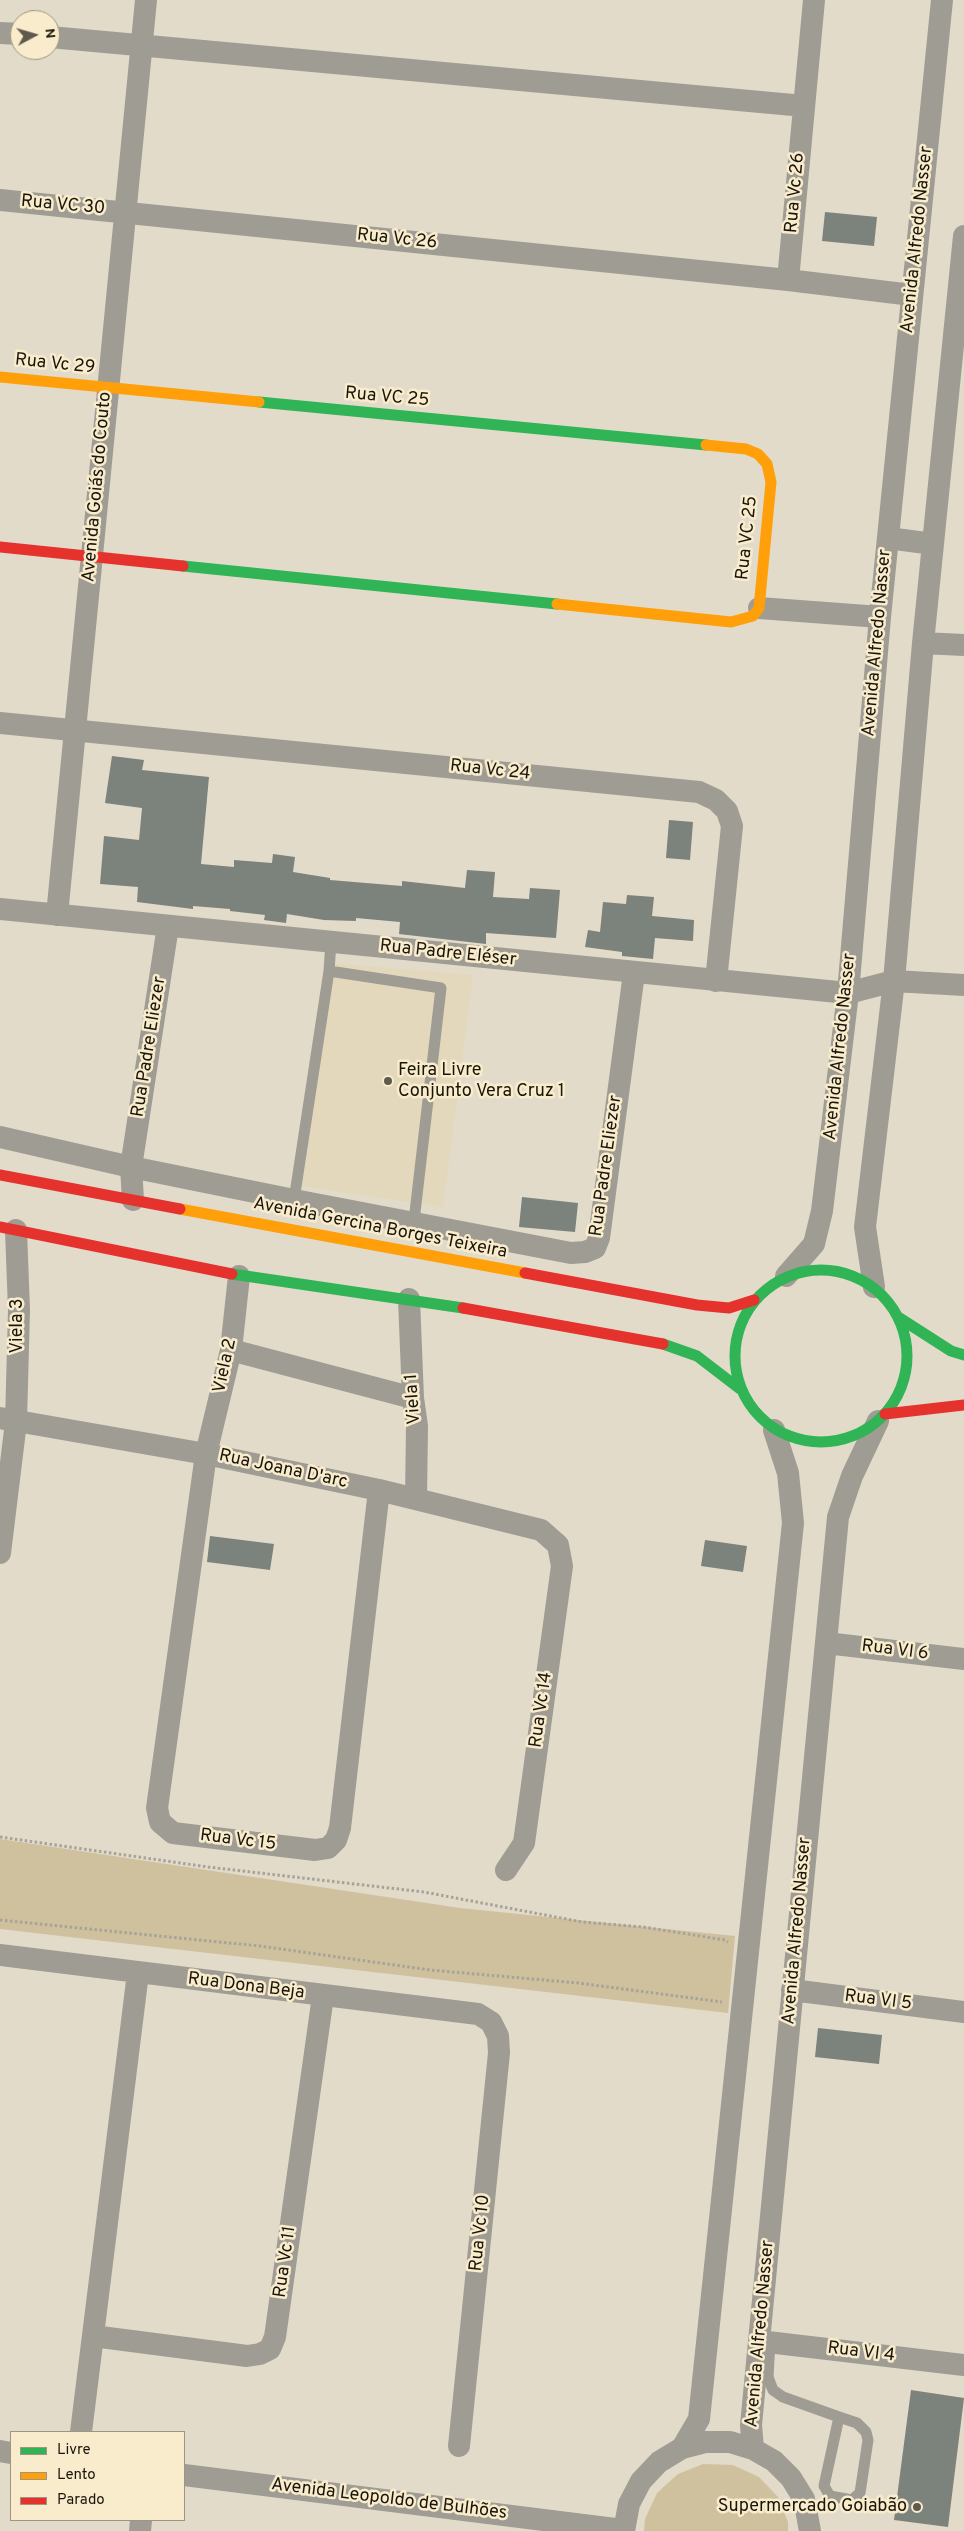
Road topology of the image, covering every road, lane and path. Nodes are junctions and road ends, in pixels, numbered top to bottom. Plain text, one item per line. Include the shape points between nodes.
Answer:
1 (146, 0) edge
2 (814, 0) edge
3 (942, 0) edge
4 (60, 38) edge
5 (142, 46) junction
6 (804, 106) junction
7 (0, 200) edge
8 (125, 212) junction
9 (964, 236) edge
10 (962, 277) edge
11 (788, 280) junction
12 (912, 296) junction
13 (0, 377) edge
14 (107, 389) junction
15 (888, 538) junction
16 (933, 544) junction
17 (0, 547) edge
18 (92, 556) junction
19 (759, 608) junction
20 (880, 617) junction
21 (923, 643) junction
22 (964, 645) edge
23 (0, 723) edge
24 (75, 730) junction
25 (0, 909) edge
26 (57, 915) junction
27 (168, 926) junction
28 (330, 942) junction
29 (329, 971) junction
30 (634, 973) junction
31 (716, 981) junction
32 (894, 981) junction
33 (964, 985) edge
34 (848, 993) junction
35 (0, 1137) edge
36 (131, 1167) junction
37 (0, 1175) edge
38 (133, 1200) junction
39 (294, 1200) junction
40 (414, 1221) junction
41 (8, 1228) edge
42 (239, 1276) junction
43 (786, 1276) junction
44 (874, 1287) junction
45 (409, 1299) junction
46 (754, 1300) junction
47 (9, 1308) edge
48 (898, 1317) junction
49 (231, 1350) junction
50 (964, 1355) edge
51 (740, 1389) junction
52 (413, 1398) junction
53 (964, 1406) edge
54 (882, 1418) junction
55 (8, 1420) edge
56 (774, 1430) junction
57 (206, 1454) junction
58 (379, 1490) junction
59 (416, 1498) junction
60 (558, 1545) joint
61 (0, 1553) edge
62 (826, 1643) junction
63 (964, 1659) edge
64 (0, 1837) edge
65 (506, 1870) dead end
66 (0, 1920) edge
67 (729, 1946) dead end
68 (0, 1955) edge
69 (138, 1973) junction
70 (792, 1990) junction
71 (323, 1996) junction
72 (724, 1999) dead end
73 (964, 2012) edge
74 (491, 2022) joint
75 (93, 2336) junction
76 (764, 2341) junction
77 (964, 2365) edge
78 (840, 2417) junction
79 (81, 2431) edge
80 (459, 2446) dead end
81 (682, 2448) junction
82 (753, 2449) junction
83 (185, 2475) edge
84 (804, 2499) junction
85 (624, 2530) edge
86 (810, 2531) edge
87 (828, 2531) edge

1 - 5 street, Avenida Goiás do Couto
2 - 6 street, Rua Vc 26
3 - 12 street, Avenida Alfredo Nasser
4 - 5 street
5 - 6 street
5 - 8 street, Avenida Goiás do Couto
6 - 11 street, Rua Vc 26
7 - 8 street, Rua VC 30
8 - 11 street, Rua Vc 26
8 - 14 street, Avenida Goiás do Couto
9 - 10 street
10 - 16 street
11 - 12 street
12 - 15 street, Avenida Alfredo Nasser
13 - 14 main road, Rua Vc 29
14 - 18 street, Avenida Goiás do Couto
14 - 19 main road, Rua VC 25 via 746,450 758,454 767,464 772,482
15 - 16 street
15 - 20 street, Avenida Alfredo Nasser
16 - 21 street
17 - 18 main road
18 - 19 main road via 732,622 753,616
18 - 24 street, Avenida Goiás do Couto
19 - 20 street
20 - 34 street, Avenida Alfredo Nasser
21 - 22 street
21 - 32 street
23 - 24 street, Rua Vc 24
24 - 26 street, Avenida Goiás do Couto
24 - 31 street, Rua Vc 24 via 699,792 727,810 732,826
25 - 26 street, Rua Padre Eléser
26 - 27 street, Rua Padre Eléser
27 - 28 street, Rua Padre Eléser
27 - 36 street, Rua Padre Eliezer
28 - 29 lane
28 - 30 street, Rua Padre Eléser
29 - 39 lane
29 - 40 lane via 441,988
30 - 31 street, Rua Padre Eléser
30 - 40 street, Rua Padre Eliezer via 599,1238 594,1248 571,1253
31 - 34 street, Rua Padre Eléser
32 - 33 street, Rua Padre Eléser
32 - 34 street, Rua Padre Eléser
32 - 44 street via 865,1227
34 - 43 street, Avenida Alfredo Nasser via 822,1211 814,1244
35 - 36 street
36 - 38 street, Rua Padre Eliezer
36 - 39 street, Rua Padre Eliezer
37 - 38 main road, Avenida Gercina Borges Teixeira
38 - 46 main road, Avenida Gercina Borges Teixeira via 697,1305 729,1308
39 - 40 street, Rua Padre Eliezer
41 - 42 main road
41 - 47 street, Viela 3
42 - 45 main road
42 - 49 street, Viela 2
43 - 44 main road via 808,1270 831,1269 854,1275
43 - 46 main road
44 - 48 main road
45 - 51 main road via 660,1343 697,1356
45 - 52 street, Viela 1
46 - 51 main road via 742,1320 735,1342 734,1366
47 - 55 street, Viela 3
48 - 50 main road via 951,1352
48 - 54 main road via 906,1342 907,1368 899,1393
49 - 52 street
49 - 57 street, Viela 2
51 - 56 main road via 754,1412
52 - 59 street, Viela 1 via 417,1426
53 - 54 main road via 914,1409
54 - 56 main road via 854,1436 827,1443 800,1441
54 - 62 street, Avenida Alfredo Nasser via 852,1476 838,1517
55 - 57 street, Rua Joana D'arc
55 - 61 street, Viela 3
56 - 81 street via 788,1473 793,1523 699,2419
57 - 58 street, Rua Joana D'arc
57 - 58 street, Rua Vc 15 via 157,1808 160,1822 173,1833 314,1850 328,1848 336,1840 340,1828
58 - 59 street, Rua Joana D'arc
59 - 60 street, Rua Joana D'arc via 541,1530
60 - 65 street, Rua Vc 14 via 562,1566 524,1843
62 - 63 street, Rua VI 6
62 - 70 street, Avenida Alfredo Nasser
64 - 67 path via 208,1867 424,1892 582,1922 643,1927 725,1940
66 - 72 path via 269,1947 430,1970 578,1983 717,2003
68 - 69 street, Rua Dona Beja
69 - 71 street, Rua Dona Beja
69 - 75 street
70 - 73 street, Rua VI 5
70 - 76 street, Avenida Alfredo Nasser
71 - 74 street, Rua Dona Beja via 478,2014
71 - 75 street, Rua Vc 11 via 276,2337 270,2349 247,2356
74 - 80 street, Rua Vc 10 via 498,2036 499,2052
75 - 79 street
76 - 77 street, Rua VI 4
76 - 78 lane via 768,2377 773,2390 783,2398
76 - 82 street, Avenida Alfredo Nasser via 751,2426
78 - 78 lane via 857,2423 866,2432 868,2440 860,2493 852,2500 830,2496 824,2486
81 - 82 street via 705,2442 730,2442
81 - 85 street via 659,2462 641,2481 629,2504
82 - 84 street via 774,2461 791,2478
83 - 85 street, Avenida Leopoldo de Bulhões
84 - 86 street
84 - 87 street

